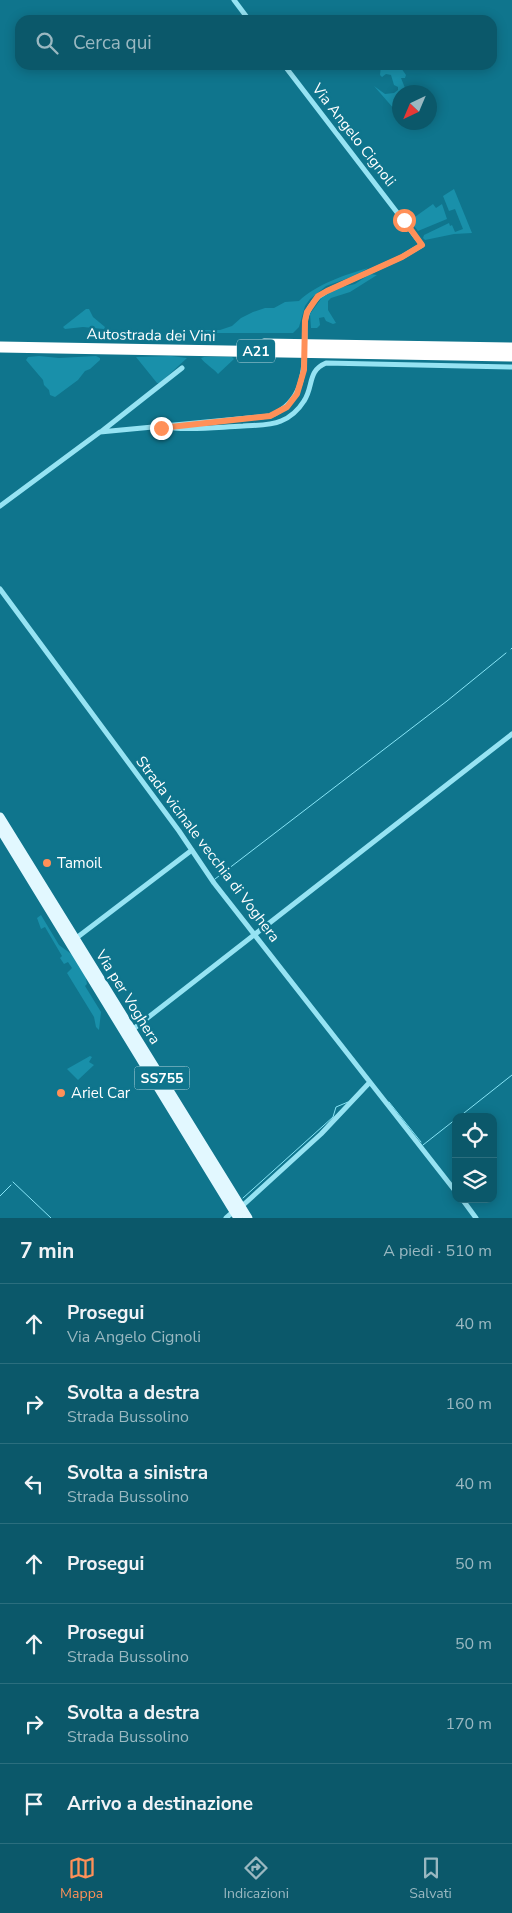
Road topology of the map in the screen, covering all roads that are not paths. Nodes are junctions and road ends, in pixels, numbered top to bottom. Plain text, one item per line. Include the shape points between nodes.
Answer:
1 (234, 0) edge
2 (246, 15) edge
3 (288, 70) edge
4 (0, 339) edge
5 (0, 347) edge
6 (512, 348) edge
7 (512, 356) edge
8 (512, 367) edge
9 (182, 368) dead end
10 (161, 428) junction
11 (100, 432) junction
12 (0, 506) edge
13 (0, 589) edge
14 (512, 734) edge
15 (0, 817) edge
16 (0, 829) edge
17 (192, 850) junction
18 (256, 934) junction
19 (75, 939) junction
20 (132, 1030) junction
21 (370, 1082) junction
22 (452, 1187) edge
23 (465, 1203) edge
24 (238, 1212) edge
25 (226, 1218) edge
26 (248, 1218) edge
27 (476, 1218) edge

1 - 2 street
3 - 10 street, Via Angelo Cignoli via 422,245 318,296 307,312 304,370 297,394 283,410 270,416
4 - 6 highway, Autostrada dei Vini / A21
5 - 7 highway, Autostrada dei Vini / A21
8 - 10 street via 326,362 314,372 299,408 279,422
9 - 11 street
10 - 11 street
11 - 12 street
13 - 17 street, Strada vicinale vecchia di Voghera
14 - 18 street
15 - 19 main road, Via per Voghera / SS755
16 - 24 main road, Via per Voghera / SS755
17 - 18 street, Strada vicinale vecchia di Voghera
17 - 19 street
18 - 20 street
18 - 21 street, Strada vicinale vecchia di Voghera
19 - 20 main road, Via per Voghera / SS755
20 - 24 main road, Via per Voghera / SS755
21 - 22 street, Strada vicinale vecchia di Voghera
21 - 24 street via 321,1134
23 - 27 street
24 - 25 street
24 - 26 main road, Via per Voghera / SS755

